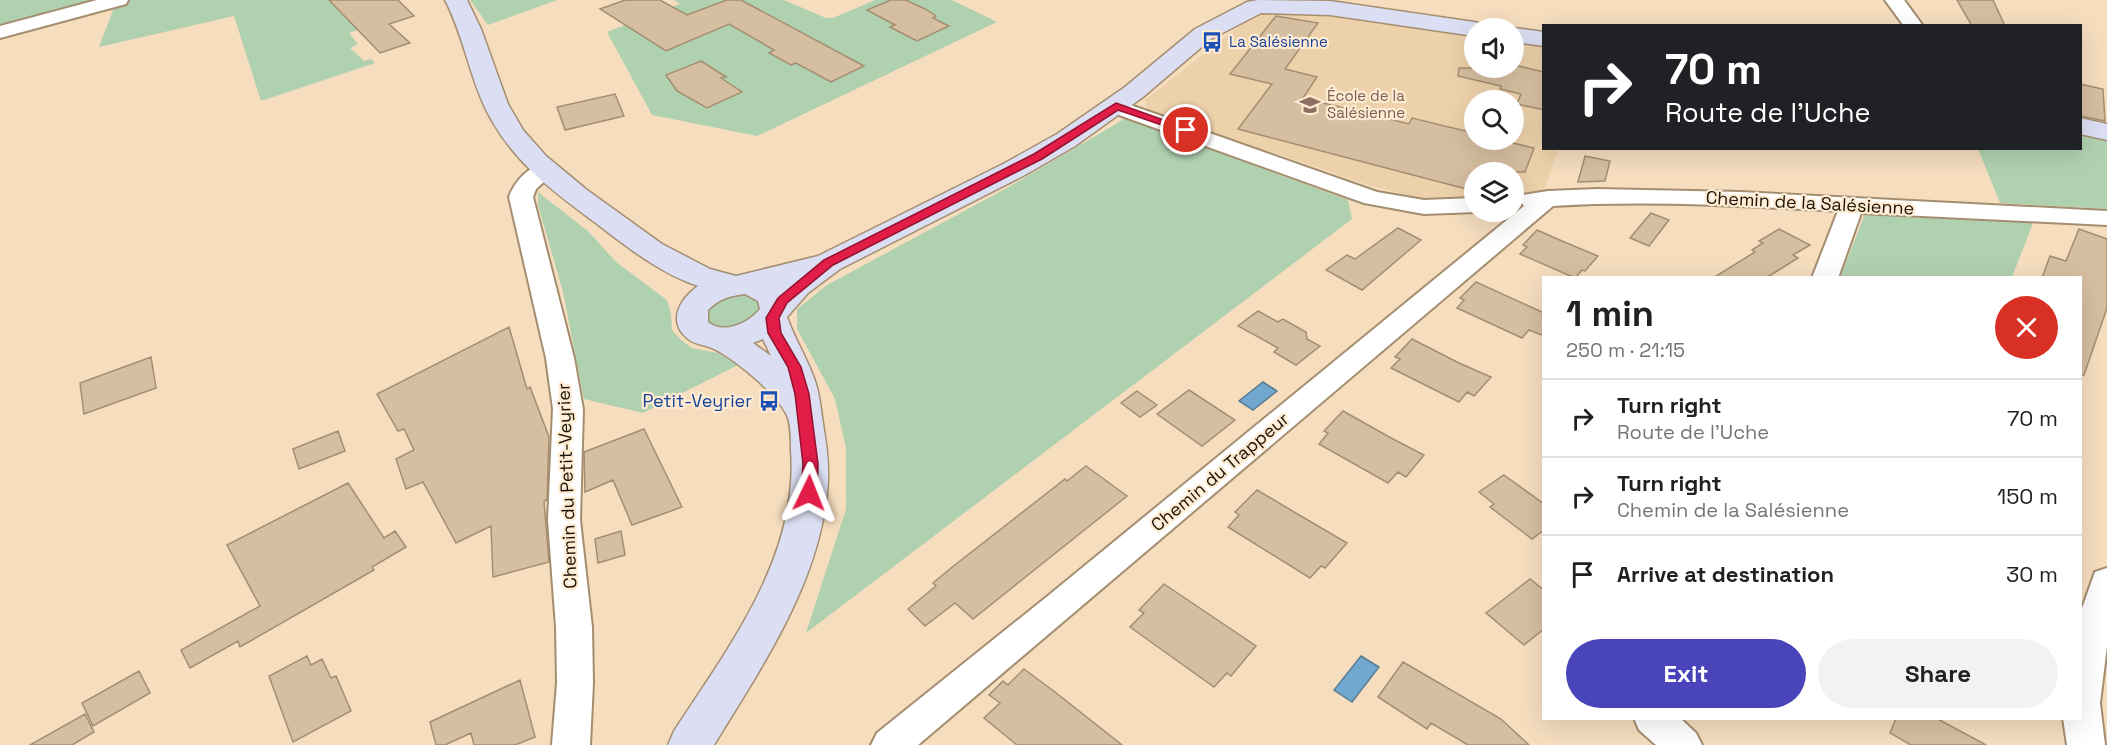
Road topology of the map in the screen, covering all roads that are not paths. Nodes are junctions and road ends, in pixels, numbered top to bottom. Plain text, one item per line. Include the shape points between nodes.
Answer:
1 (119, 0) edge
2 (456, 0) edge
3 (1296, 0) edge
4 (1894, 0) edge
5 (1221, 1) edge
6 (1262, 4) edge
7 (1330, 8) junction
8 (1912, 24) edge
9 (1464, 28) edge
10 (0, 32) edge
11 (1203, 34) junction
12 (1524, 36) edge
13 (1542, 39) edge
14 (1116, 106) junction
15 (2082, 126) edge
16 (2107, 132) edge
17 (545, 170) junction
18 (1548, 198) junction
19 (1524, 201) edge
20 (1464, 205) edge
21 (1852, 205) junction
22 (2107, 218) edge
23 (660, 257) junction
24 (829, 262) junction
25 (1826, 276) edge
26 (740, 285) junction
27 (692, 312) junction
28 (774, 314) junction
29 (721, 339) junction
30 (803, 413) junction
31 (2107, 582) edge
32 (2082, 670) edge
33 (1654, 720) edge
34 (2080, 720) edge
35 (571, 745) edge
36 (690, 745) edge
37 (890, 745) edge
38 (1683, 745) edge
39 (2086, 745) edge

1 - 10 street
2 - 17 main road via 474,37 503,119
3 - 7 main road
4 - 8 street
5 - 6 main road via 1236,7
5 - 11 main road
6 - 7 main road
6 - 11 main road
7 - 9 main road
11 - 14 main road
12 - 13 main road
14 - 20 street via 1371,198 1424,207
14 - 24 main road via 1014,169
15 - 16 main road
17 - 23 main road
17 - 35 street, Chemin du Petit-Veyrier via 525,186 521,197 560,358 568,409 564,520 574,627
18 - 19 street, Chemin de la Salésienne
18 - 21 street, Chemin de la Salésienne via 1654,197
18 - 37 street, Chemin du Trappeur
21 - 22 street, Chemin de la Salésienne
21 - 25 street
23 - 26 main road via 709,280
23 - 27 main road via 682,284
24 - 26 main road
24 - 28 main road via 797,286
26 - 27 main road via 712,292
26 - 28 main road via 772,295
27 - 29 main road via 698,330
28 - 29 main road via 751,334
28 - 30 main road via 774,333 799,379
29 - 30 main road via 757,360
30 - 36 main road via 810,464 801,533 765,621
31 - 32 street
33 - 38 street
34 - 39 street

